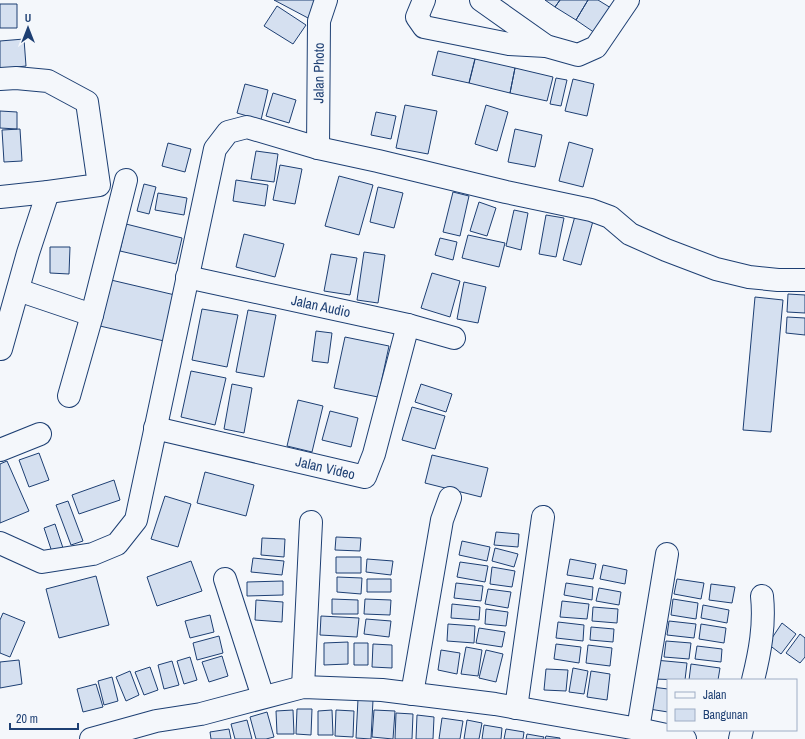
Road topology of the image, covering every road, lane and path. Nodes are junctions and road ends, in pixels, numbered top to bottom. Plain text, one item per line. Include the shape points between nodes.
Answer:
1 (326, 0) edge
2 (424, 0) edge
3 (482, 0) edge
4 (628, 0) edge
5 (546, 46) junction
6 (0, 79) edge
7 (318, 148) junction
8 (126, 180) dead end
9 (48, 192) junction
10 (0, 197) edge
11 (187, 277) junction
12 (805, 280) edge
13 (18, 290) junction
14 (92, 314) junction
15 (408, 325) junction
16 (454, 338) dead end
17 (1, 349) edge
18 (69, 396) dead end
19 (156, 428) junction
20 (40, 434) dead end
21 (0, 450) edge
22 (450, 498) dead end
23 (543, 517) dead end
24 (311, 522) dead end
25 (0, 543) edge
26 (667, 554) dead end
27 (225, 579) dead end
28 (762, 596) dead end
29 (754, 679) edge
30 (303, 687) junction
31 (412, 694) junction
32 (264, 697) junction
33 (516, 708) junction
34 (638, 729) junction
35 (91, 739) edge
36 (685, 739) edge

1 - 7 street, Jalan Photo via 319,21
2 - 5 street via 417,17 424,27 509,44
3 - 5 street
4 - 5 street via 596,47 578,55
6 - 9 street via 48,81 88,102 99,184
7 - 11 street via 247,127 228,132 215,149
7 - 12 street via 591,210 610,217 630,234 716,269 748,277
8 - 14 street
9 - 10 street
9 - 13 street
11 - 15 street, Jalan Audio
11 - 19 street
13 - 14 street
13 - 17 street
14 - 18 street
15 - 16 street, Jalan Audio
15 - 19 street, Jalan Video via 374,454 365,477
19 - 25 street via 136,520 117,544 94,554 42,562
20 - 21 street
22 - 31 street via 442,520
23 - 33 street
24 - 30 street
26 - 34 street
27 - 32 street
28 - 29 street via 764,614 761,647
30 - 31 street via 382,690
30 - 32 street
31 - 33 street
32 - 35 street via 201,714 156,721
33 - 34 street
34 - 36 street

